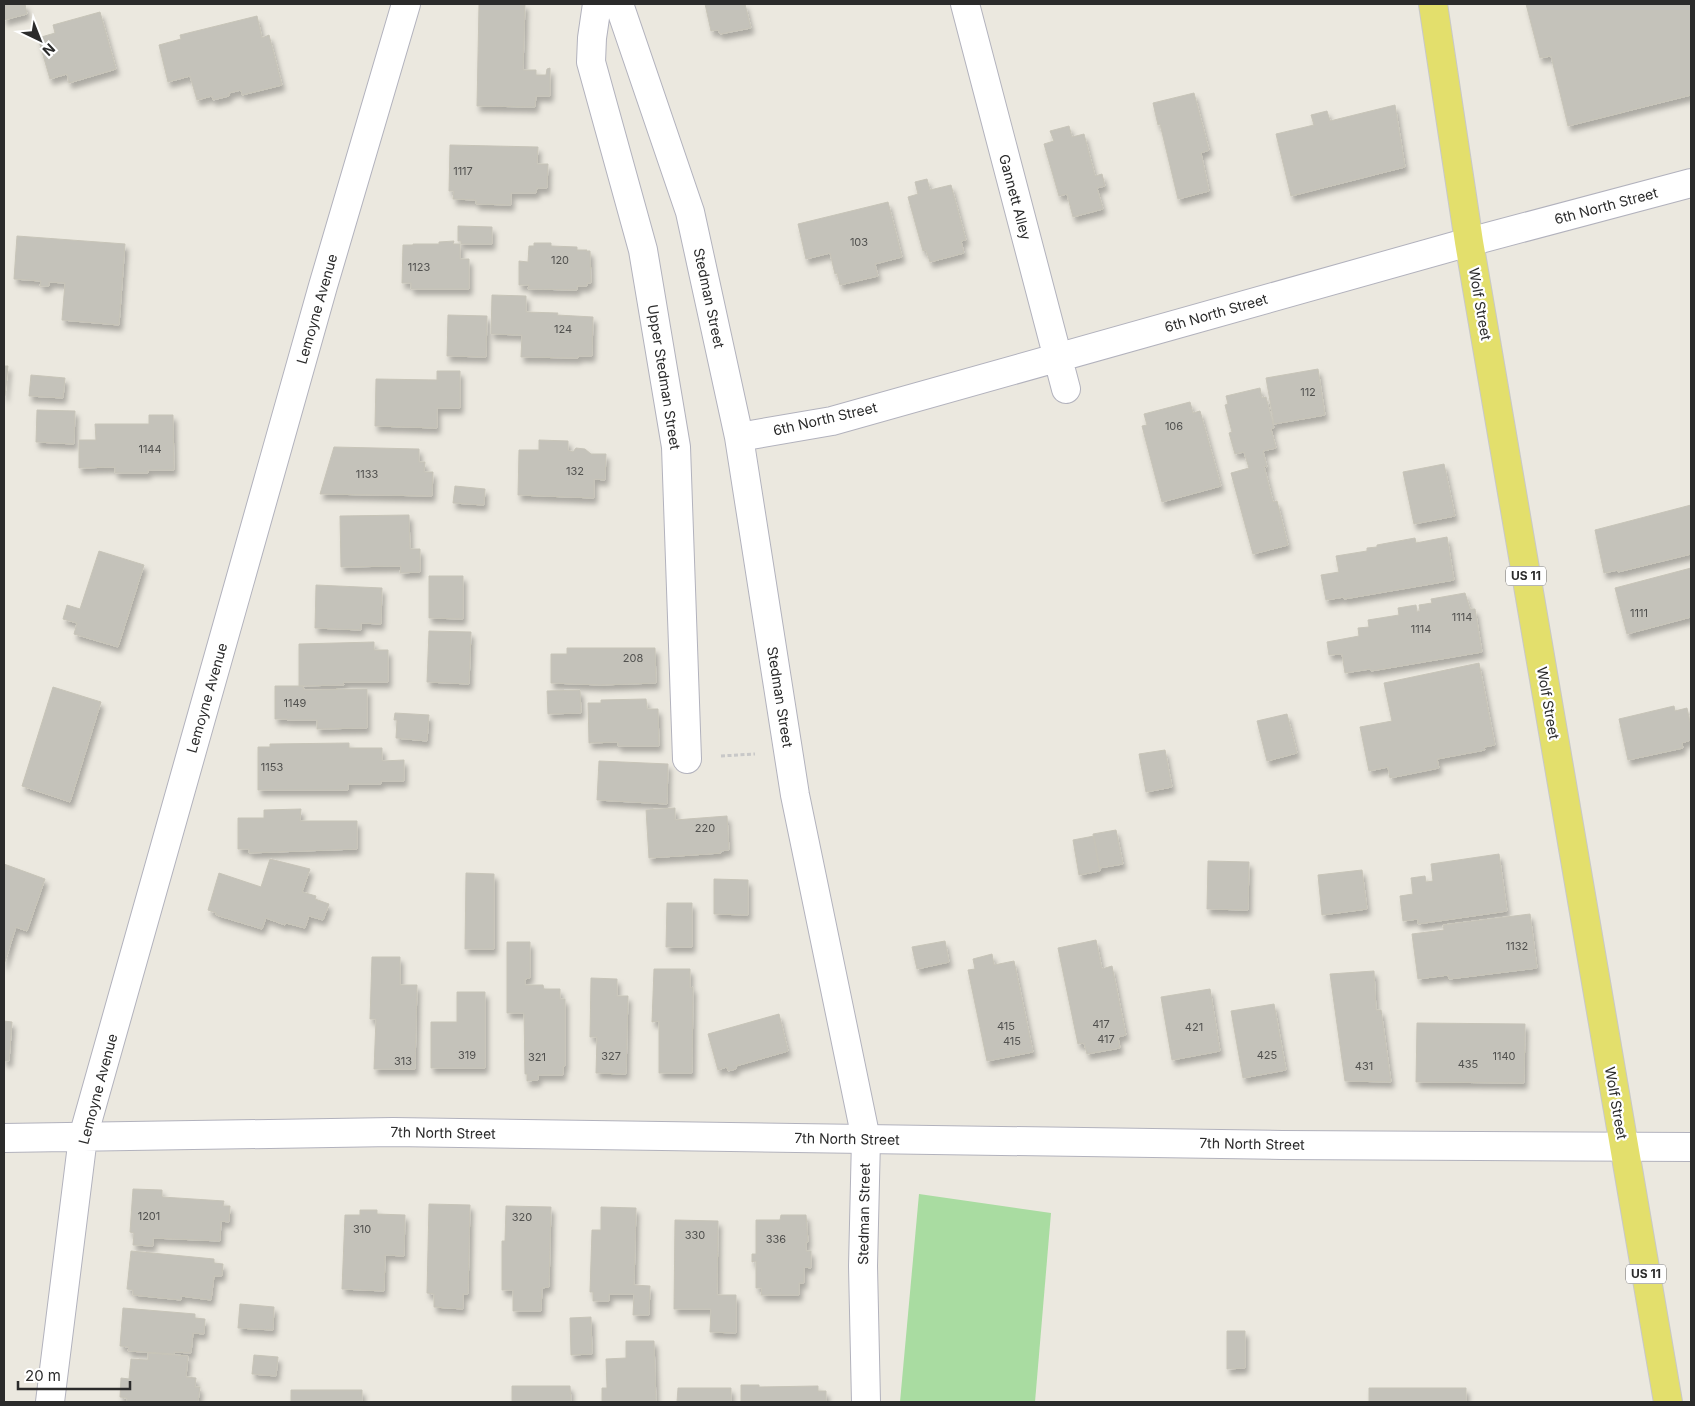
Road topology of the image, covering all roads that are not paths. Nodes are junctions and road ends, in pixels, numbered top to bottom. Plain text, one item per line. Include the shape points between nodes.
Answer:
1 (406, 4) edge
2 (597, 4) edge
3 (618, 4) edge
4 (965, 4) edge
5 (1434, 4) edge
6 (1691, 183) edge
7 (1469, 242) junction
8 (1057, 357) junction
9 (1066, 389) dead end
10 (739, 437) junction
11 (687, 759) road end
12 (83, 1137) junction
13 (4, 1138) edge
14 (866, 1139) junction
15 (1623, 1147) junction
16 (1691, 1147) edge
17 (50, 1402) edge
18 (866, 1402) edge
19 (1668, 1402) edge

1 - 12 street, Lemoyne Avenue via 320,296
2 - 11 street, Upper Stedman Street via 591,62 643,250 676,447
3 - 10 street, Stedman Street via 690,212
4 - 8 street, Gannett Alley
5 - 7 main road, Wolf Street / US 11
6 - 7 street, 6th North Street
7 - 8 street, 6th North Street
7 - 15 main road, Wolf Street / US 11
8 - 9 street, Gannett Alley
8 - 10 street, 6th North Street via 832,420
10 - 14 street, Stedman Street via 795,796
12 - 13 street, 7th North Street
12 - 14 street, 7th North Street via 393,1132
12 - 17 street, Lemoyne Avenue
14 - 15 street, 7th North Street
14 - 18 street, Stedman Street via 863,1266
15 - 16 street, 7th North Street
15 - 19 main road, Wolf Street / US 11

